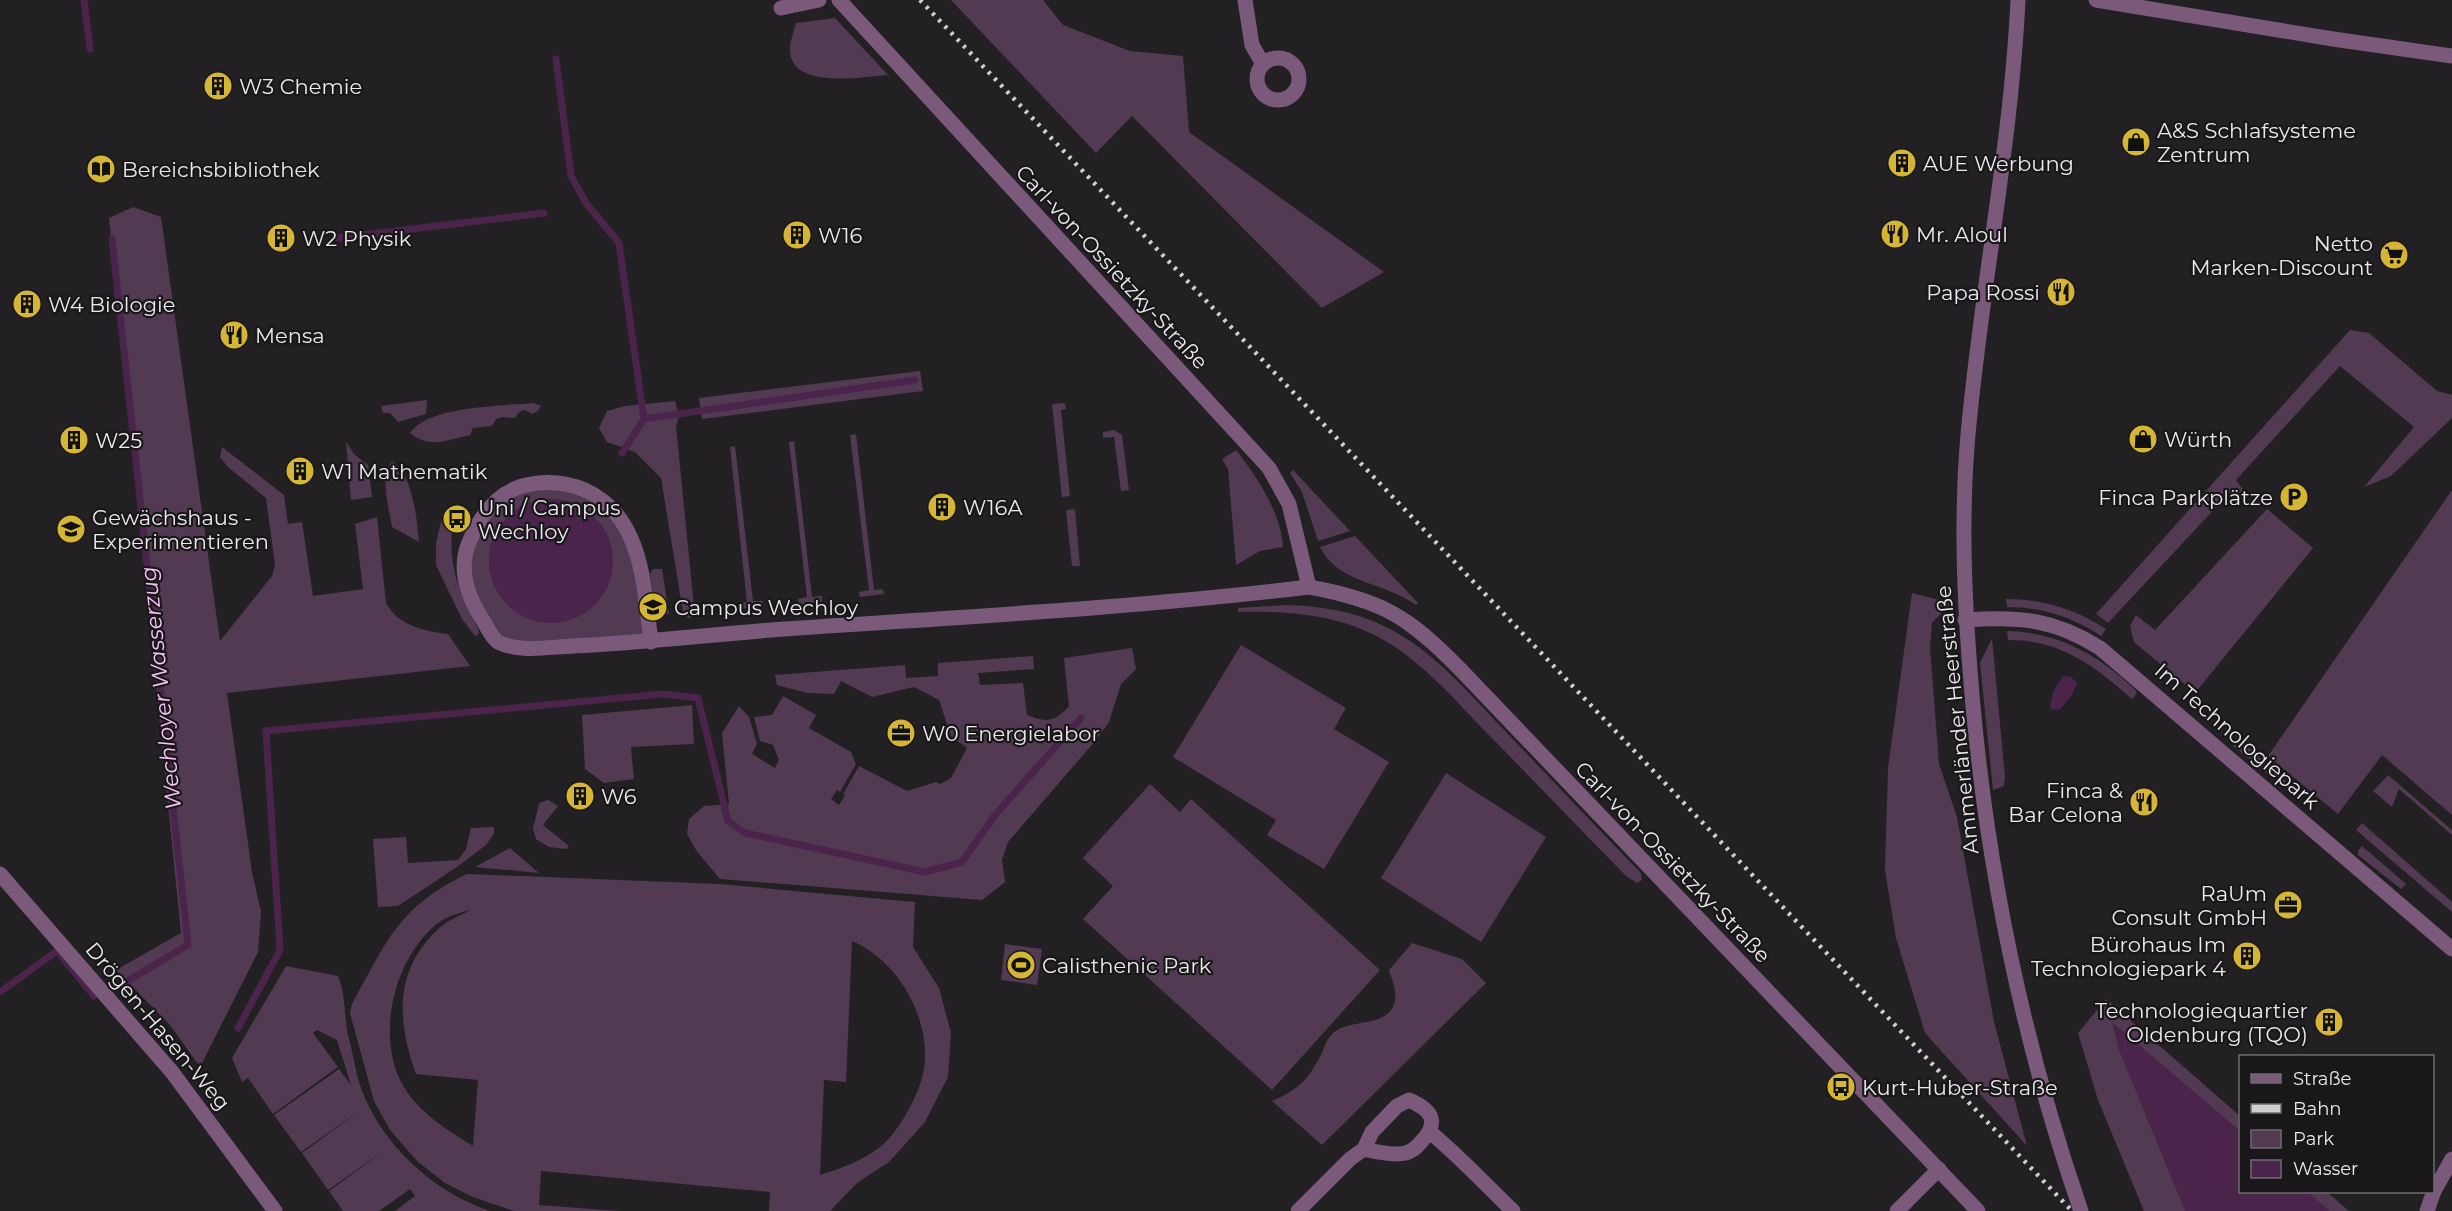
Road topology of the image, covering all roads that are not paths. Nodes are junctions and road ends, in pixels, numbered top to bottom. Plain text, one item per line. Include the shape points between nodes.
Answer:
1 (819, 0) edge
2 (839, 0) edge
3 (1245, 0) edge
4 (2018, 0) edge
5 (2096, 0) edge
6 (781, 8) dead end
7 (2452, 56) edge
8 (1263, 63) dead end
9 (1309, 587) junction
10 (1965, 620) junction
11 (651, 642) junction
12 (0, 874) edge
13 (2452, 949) edge
14 (1430, 1132) junction
15 (1364, 1149) junction
16 (2452, 1160) edge
17 (1939, 1169) junction
18 (275, 1211) edge
19 (1298, 1211) edge
20 (1513, 1211) edge
21 (1897, 1211) edge
22 (1978, 1211) edge
23 (2081, 1211) edge
24 (2427, 1211) edge

1 - 6 street
2 - 9 street, Carl-von-Ossietzky-Straße via 1269,468 1289,504
3 - 8 street via 1252,45
4 - 10 street, Ammerländer Heerstraße via 2011,109 1968,436
5 - 7 street
9 - 11 street, Carl-von-Ossietzky-Straße
9 - 17 street, Carl-von-Ossietzky-Straße via 1367,600 1394,612 1425,634
10 - 13 street, Im Technologiepark via 2012,618 2045,622 2065,628 2100,648
10 - 23 street, Ammerländer Heerstraße via 1981,792 2011,966 2033,1054
11 - 11 street, Carl-von-Ossietzky-Straße via 637,553 626,522 599,496 570,484 536,482 508,491 487,510 465,550 465,581 473,607 496,641 518,648
12 - 18 street, Drögen-Hasen-Weg via 172,1072
14 - 15 street via 1414,1150 1404,1153
14 - 15 street via 1430,1114 1409,1100 1397,1106 1372,1132
14 - 20 street via 1464,1160
15 - 19 street
16 - 24 street
17 - 21 street
17 - 22 street, Carl-von-Ossietzky-Straße

